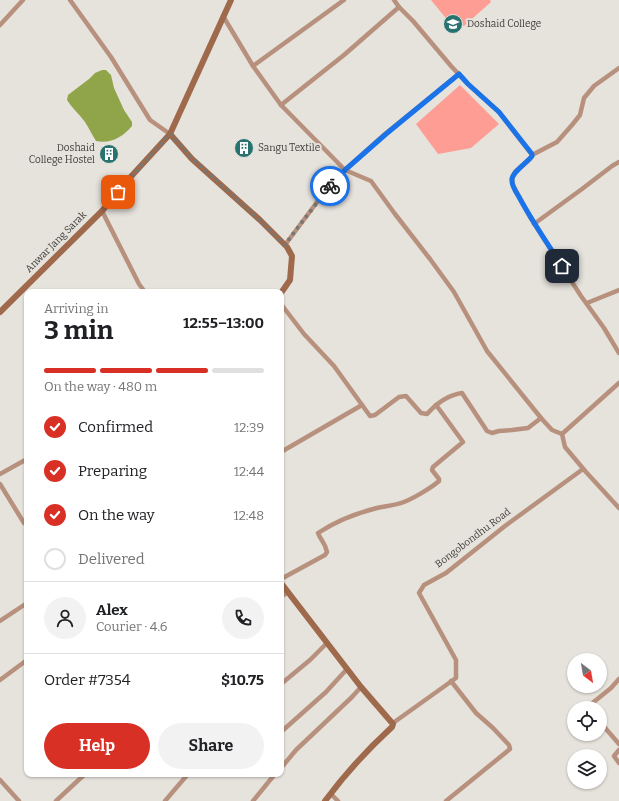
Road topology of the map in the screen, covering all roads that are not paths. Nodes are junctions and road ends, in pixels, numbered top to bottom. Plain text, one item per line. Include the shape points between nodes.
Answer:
1 (23, 0) edge
2 (70, 0) edge
3 (231, 0) edge
4 (344, 0) edge
5 (394, 0) edge
6 (399, 7) junction
7 (223, 16) junction
8 (0, 25) edge
9 (253, 66) junction
10 (619, 68) edge
11 (459, 74) junction
12 (281, 105) junction
13 (170, 134) junction
14 (532, 154) junction
15 (619, 162) edge
16 (345, 170) junction
17 (102, 211) junction
18 (534, 224) junction
19 (285, 245) junction
20 (143, 289) edge
21 (284, 289) edge
22 (619, 290) edge
23 (587, 304) junction
24 (284, 308) edge
25 (0, 312) edge
26 (619, 352) edge
27 (619, 383) edge
28 (362, 404) junction
29 (436, 405) junction
30 (541, 418) junction
31 (562, 434) junction
32 (284, 450) edge
33 (24, 461) edge
34 (583, 469) junction
35 (0, 474) edge
36 (0, 484) edge
37 (619, 508) edge
38 (24, 523) dead end
39 (284, 577) edge
40 (284, 587) edge
41 (288, 592) junction
42 (284, 595) edge
43 (24, 605) edge
44 (0, 621) edge
45 (327, 643) junction
46 (24, 662) edge
47 (347, 669) junction
48 (619, 679) edge
49 (0, 680) edge
50 (452, 681) junction
51 (284, 682) edge
52 (361, 687) junction
53 (595, 701) edge
54 (393, 723) junction
55 (284, 729) edge
56 (607, 730) edge
57 (619, 744) edge
58 (619, 750) edge
59 (619, 763) edge
60 (284, 764) edge
61 (82, 777) edge
62 (185, 777) edge
63 (273, 777) edge
64 (0, 780) edge
65 (331, 794) junction
66 (19, 801) edge
67 (56, 801) edge
68 (165, 801) edge
69 (253, 801) edge
70 (326, 801) edge
71 (338, 801) edge
72 (446, 801) edge

1 - 8 street
2 - 13 street via 111,57 150,120
3 - 7 street, Anwar Jang Sarak
4 - 9 street
5 - 6 street
6 - 11 street
6 - 12 street
7 - 9 street
7 - 13 street, Anwar Jang Sarak
9 - 12 street
10 - 14 street via 594,86 584,98 580,115 557,142
11 - 14 street via 499,112
11 - 16 street
12 - 16 street
13 - 17 street, Anwar Jang Sarak
13 - 19 street
14 - 18 street via 512,178 513,185
15 - 18 street
16 - 19 street via 332,182
16 - 30 street via 371,181 454,292 486,351
17 - 20 street
17 - 25 street, Anwar Jang Sarak
18 - 23 street
19 - 21 street via 292,256 290,280
22 - 23 street
23 - 26 street
24 - 28 street via 334,366
27 - 31 street
28 - 29 street via 370,416 399,397 406,396 421,413 426,414
28 - 32 street
29 - 30 street via 462,393 487,431 492,433 528,428
29 - 39 street via 463,442 433,467 432,470 439,481 406,501 345,518 318,533 327,552
30 - 31 street via 552,430
31 - 34 street via 565,447
33 - 35 street
34 - 37 street
34 - 50 street, Bongobondhu Road via 446,573 424,585 419,593 456,660 456,678
36 - 38 street
40 - 41 street
41 - 42 street
41 - 45 street
43 - 44 street
45 - 47 street
45 - 51 street
46 - 49 street
47 - 52 street
47 - 55 street via 326,692
48 - 53 street
50 - 54 street
50 - 72 street via 476,713 493,728 510,749
52 - 54 street
52 - 60 street
54 - 65 street
56 - 57 street
58 - 59 street via 614,756
61 - 67 street
62 - 68 street
63 - 69 street
64 - 66 street
65 - 70 street
65 - 71 street

